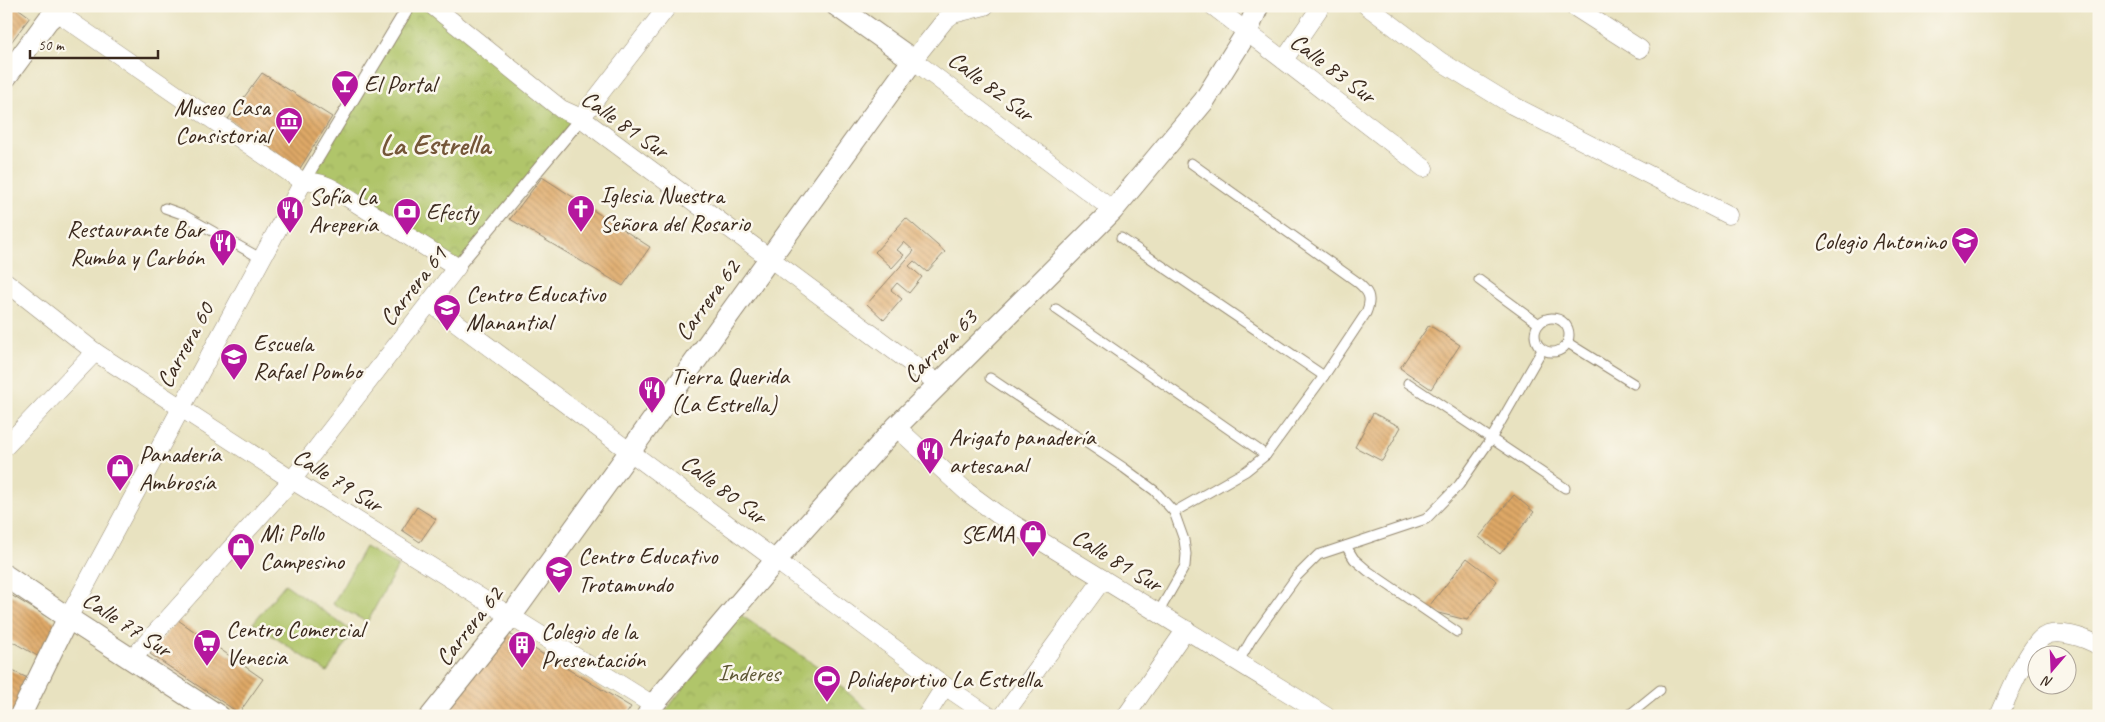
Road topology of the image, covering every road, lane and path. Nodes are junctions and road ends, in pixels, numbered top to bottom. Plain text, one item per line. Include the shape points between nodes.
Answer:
1 (410, 6) edge
2 (433, 6) edge
3 (668, 6) edge
4 (837, 6) edge
5 (985, 6) edge
6 (1213, 6) edge
7 (1258, 6) edge
8 (1321, 6) edge
9 (1367, 6) edge
10 (1573, 6) edge
11 (57, 9) edge
12 (1247, 32) junction
13 (1640, 49) dead end
14 (913, 60) junction
15 (1284, 60) junction
16 (6, 77) edge
17 (581, 118) junction
18 (1191, 163) dead end
19 (1424, 168) dead end
20 (303, 182) junction
21 (165, 208) dead end
22 (1113, 210) junction
23 (1728, 216) dead end
24 (1122, 238) dead end
25 (769, 258) junction
26 (262, 259) junction
27 (457, 267) junction
28 (1479, 280) dead end
29 (6, 282) edge
30 (430, 303) junction
31 (1056, 309) dead end
32 (1539, 324) junction
33 (1568, 343) junction
34 (1542, 350) junction
35 (95, 352) junction
36 (1324, 376) junction
37 (990, 378) dead end
38 (1408, 383) dead end
39 (939, 384) junction
40 (1634, 384) dead end
41 (181, 408) junction
42 (896, 427) junction
43 (1491, 438) junction
44 (6, 446) edge
45 (630, 452) junction
46 (1266, 455) junction
47 (292, 480) junction
48 (1565, 488) dead end
49 (1174, 512) junction
50 (1346, 546) junction
51 (776, 560) junction
52 (6, 576) edge
53 (1103, 579) junction
54 (1158, 613) junction
55 (511, 616) junction
56 (68, 618) junction
57 (1186, 630) junction
58 (1457, 632) dead end
59 (2097, 642) edge
60 (132, 659) junction
61 (1238, 662) junction
62 (945, 686) junction
63 (1660, 690) dead end
64 (650, 710) edge
65 (20, 716) edge
66 (219, 716) edge
67 (431, 716) edge
68 (926, 716) edge
69 (989, 716) edge
70 (1004, 716) edge
71 (1126, 716) edge
72 (1326, 716) edge
73 (1628, 716) edge
74 (1999, 716) edge

1 - 20 street, Carrera 60
2 - 17 street, Calle 81 Sur via 561,108
3 - 17 street, Carrera 61
4 - 14 street, Calle 82 Sur
5 - 14 street, Carrera 62 via 953,14 944,20
6 - 12 street, Calle 83 Sur
7 - 12 street, Carrera 63
8 - 15 street
9 - 23 street via 1440,61 1512,105
10 - 13 street
11 - 16 street
11 - 20 street
12 - 15 street, Calle 83 Sur
12 - 22 street, Carrera 63 via 1204,101
14 - 22 street, Calle 82 Sur
14 - 25 street, Carrera 62
15 - 19 street, Calle 83 Sur
17 - 25 street, Calle 81 Sur
17 - 27 street, Carrera 61
18 - 36 lane via 1366,290 1370,303 1366,313
20 - 26 street, Carrera 60
20 - 27 street via 314,181 331,187
21 - 26 lane via 182,214
22 - 39 street, Carrera 63
24 - 36 lane
25 - 39 street, Calle 81 Sur
25 - 45 street, Carrera 62
26 - 41 street, Carrera 60
27 - 30 street, Carrera 61
28 - 32 lane
29 - 35 street, Calle 79 Sur
30 - 45 street, Calle 80 Sur
30 - 47 street, Carrera 61
31 - 46 lane
32 - 33 lane via 1550,318 1562,321 1569,331
32 - 34 lane via 1535,338
33 - 34 lane via 1557,352
33 - 40 lane
34 - 43 lane
35 - 41 street, Calle 79 Sur
35 - 44 street
36 - 46 lane
37 - 49 lane via 1124,468 1155,491
38 - 43 lane
39 - 42 street, Carrera 63
41 - 47 street, Calle 79 Sur
41 - 56 street, Carrera 60
42 - 51 street, Carrera 63
42 - 53 street, Calle 81 Sur via 967,492
43 - 48 lane
43 - 50 lane via 1459,485 1426,519
45 - 51 street, Calle 80 Sur
45 - 55 street, Carrera 62
46 - 49 lane via 1246,471
47 - 55 street, Calle 79 Sur
47 - 60 street, Carrera 61
49 - 54 lane via 1184,540 1185,566
50 - 58 lane via 1354,559 1368,571
50 - 61 lane via 1318,555 1297,576
51 - 62 street, Calle 80 Sur
51 - 64 street, Carrera 63
52 - 56 street, Calle 77 Sur
53 - 54 street, Calle 81 Sur
53 - 70 street
54 - 57 street, Calle 81 Sur
55 - 64 street, Calle 79 Sur
55 - 67 street, Carrera 62
56 - 60 street, Calle 77 Sur
56 - 65 street, Carrera 60
57 - 61 street, Calle 81 Sur
57 - 71 street
59 - 74 street via 2055,633 2042,637 2031,650
60 - 66 street, Calle 77 Sur
61 - 72 street, Calle 81 Sur
62 - 68 street
62 - 69 street, Calle 80 Sur
63 - 73 lane

